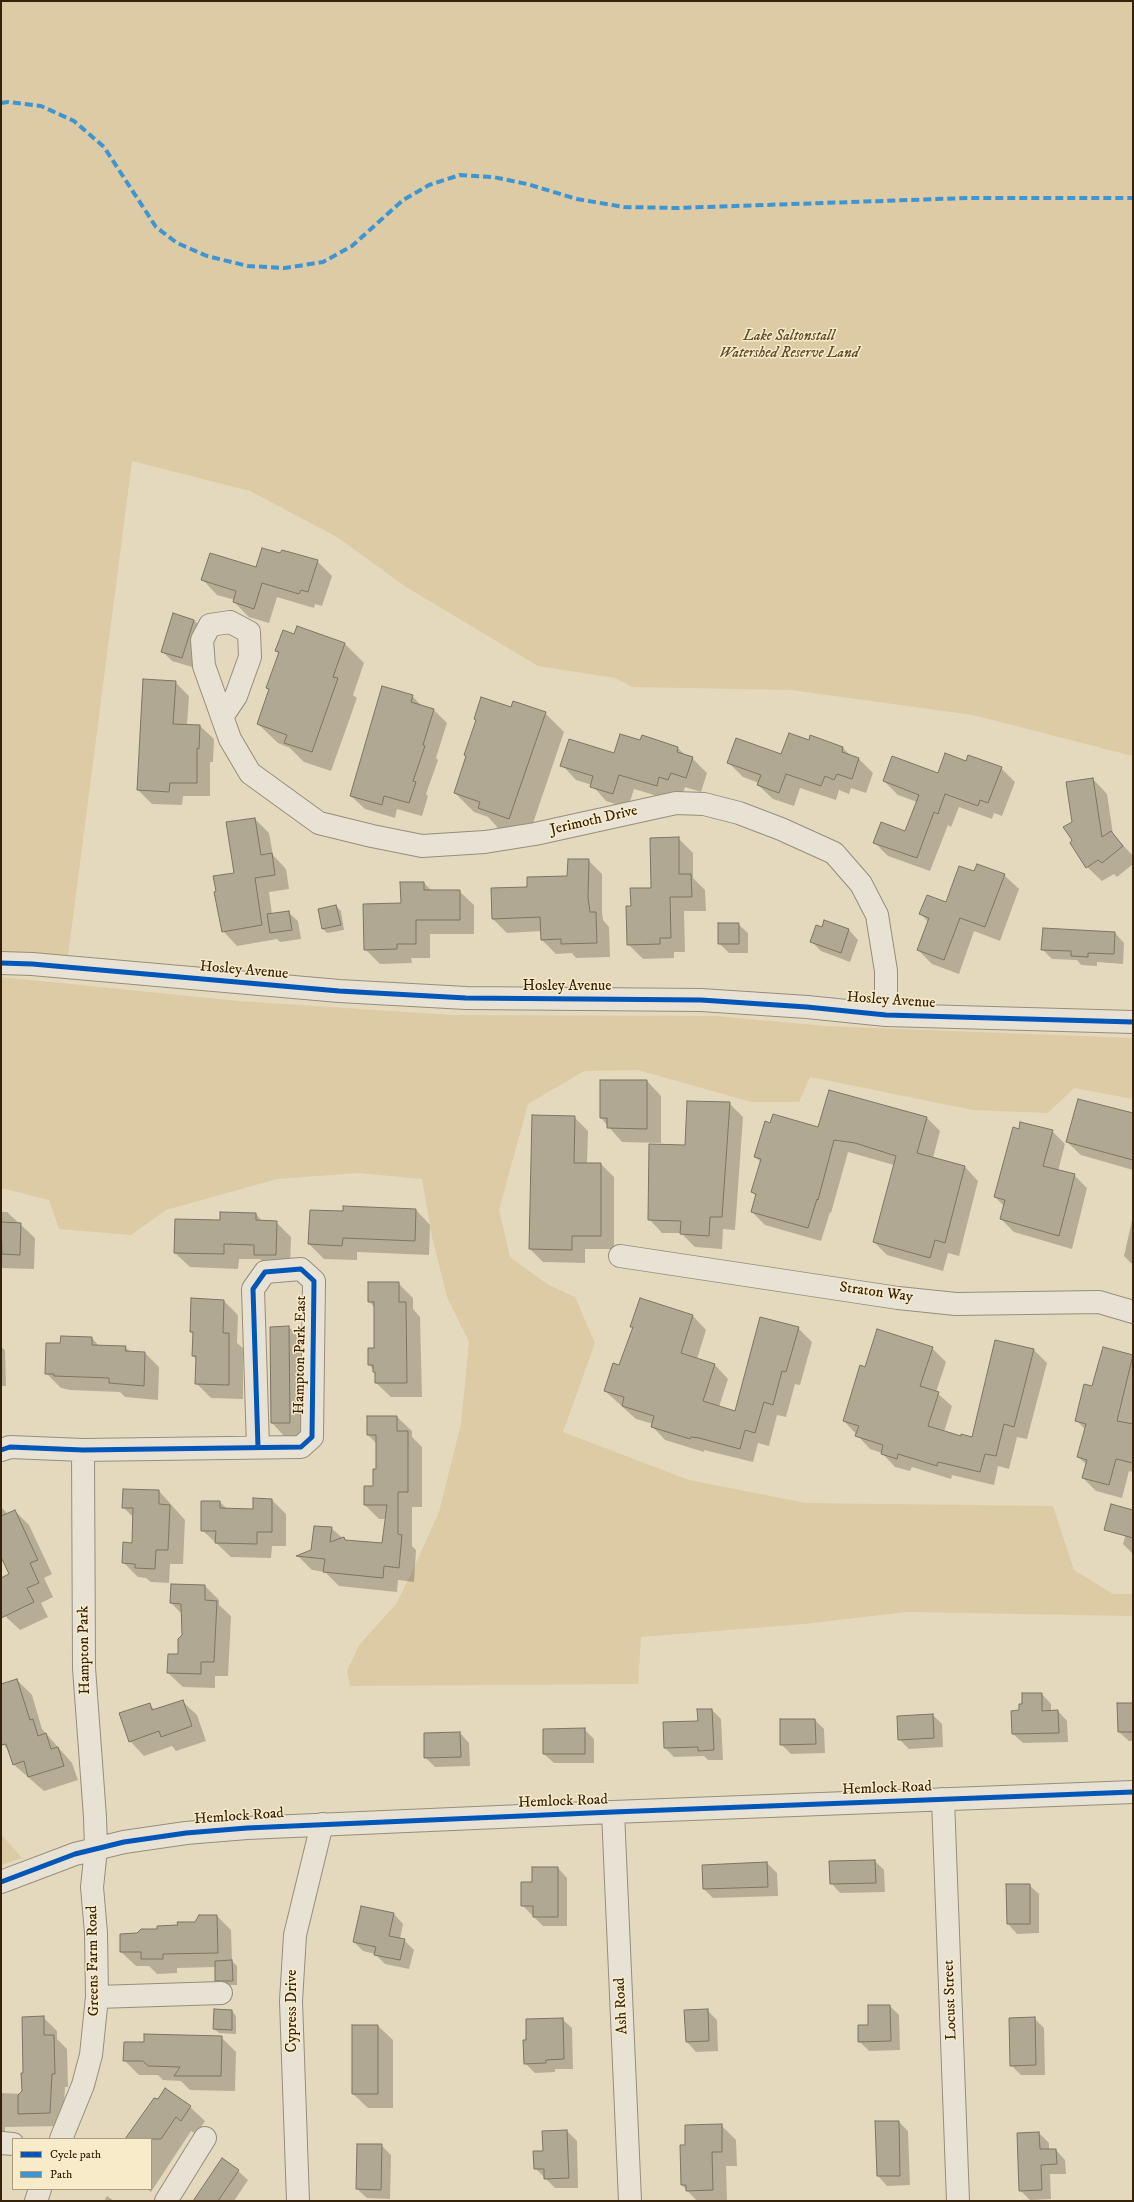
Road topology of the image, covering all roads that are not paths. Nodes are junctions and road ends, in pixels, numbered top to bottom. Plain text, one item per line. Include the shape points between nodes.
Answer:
1 (222, 717) dead end
2 (1, 963) edge
3 (886, 1015) junction
4 (1133, 1022) edge
5 (620, 1256) dead end
6 (1133, 1312) edge
7 (258, 1447) junction
8 (1, 1450) edge
9 (83, 1450) junction
10 (1133, 1792) edge
11 (943, 1799) junction
12 (613, 1812) junction
13 (322, 1824) junction
14 (96, 1849) junction
15 (1, 1882) edge
16 (221, 1992) dead end
17 (97, 1997) junction
18 (60, 2138) edge
19 (205, 2138) dead end
20 (1, 2143) edge
21 (12, 2144) edge
22 (40, 2190) edge
23 (36, 2201) edge
24 (166, 2201) edge
25 (298, 2201) edge
26 (630, 2201) edge
27 (958, 2201) edge

1 - 3 street, Jerimoth Drive via 230,740 250,774 319,823 372,836 422,846 485,842 535,834 676,803 704,804 739,813 781,829 834,853 861,884 877,915 886,971
2 - 3 street, Hosley Avenue via 339,991 466,998 701,1000 807,1006
3 - 4 street, Hosley Avenue
5 - 6 street, Straton Way via 956,1304 1099,1302
7 - 7 street, Hampton Park East via 301,1447 312,1437 314,1281 301,1269 265,1272 253,1289
7 - 9 street, Hampton Park East
8 - 9 street, Hampton Park East via 10,1447
9 - 14 street, Hampton Park via 84,1668
10 - 11 street, Hemlock Road
11 - 12 street, Hemlock Road
11 - 27 street, Locust Street
12 - 13 street, Hemlock Road
12 - 26 street, Ash Road
13 - 14 street, Hemlock Road via 186,1833
13 - 25 street, Cypress Drive via 295,1935 291,2001
14 - 15 street, Hemlock Road via 32,1869
14 - 17 street, Greens Farm Road via 92,1887
16 - 17 street
17 - 18 street, Greens Farm Road via 92,2055 83,2085
19 - 24 street
20 - 21 street
22 - 23 street

